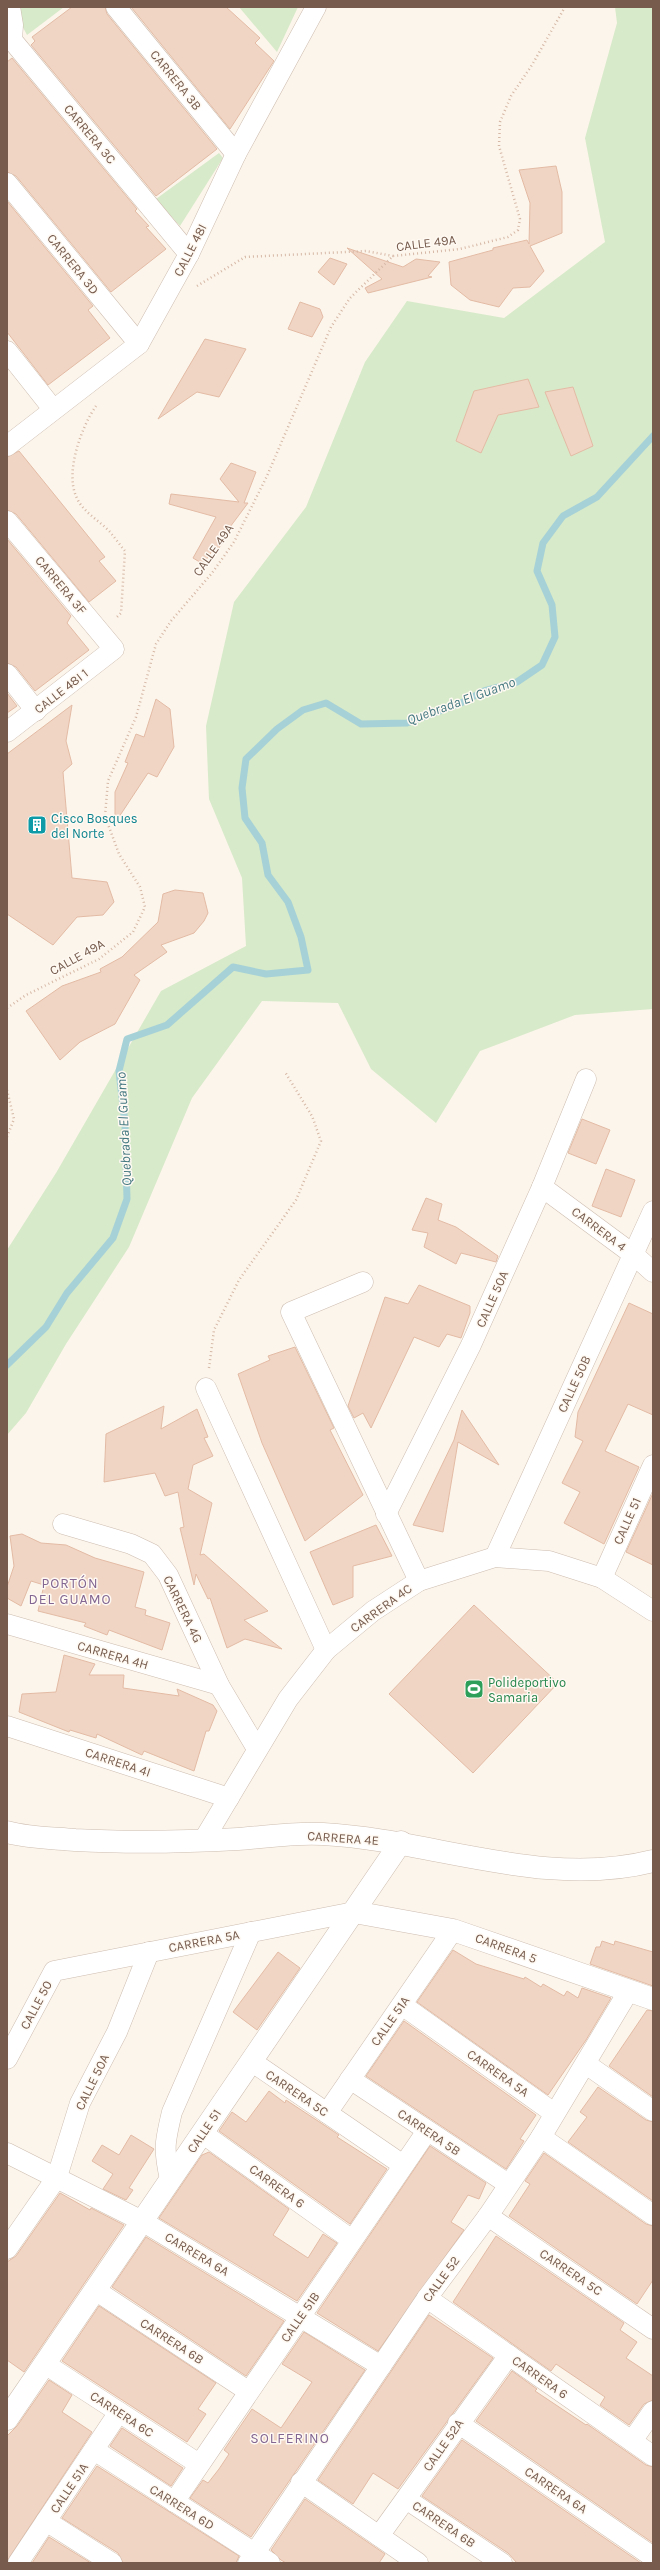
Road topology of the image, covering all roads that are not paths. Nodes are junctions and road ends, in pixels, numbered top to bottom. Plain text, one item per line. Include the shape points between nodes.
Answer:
1 (10, 7) edge
2 (116, 7) edge
3 (316, 7) edge
4 (9, 44) edge
5 (236, 154) junction
6 (7, 183) edge
7 (189, 254) junction
8 (139, 344) junction
9 (7, 351) edge
10 (53, 409) junction
11 (7, 446) edge
12 (7, 521) edge
13 (114, 649) joint
14 (7, 674) edge
15 (36, 711) junction
16 (7, 732) edge
17 (586, 1079) dead end
18 (542, 1187) junction
19 (653, 1211) edge
20 (634, 1255) junction
21 (653, 1272) edge
22 (363, 1282) dead end
23 (206, 1388) road end
24 (653, 1465) edge
25 (386, 1514) junction
26 (63, 1524) dead end
27 (495, 1557) junction
28 (602, 1578) junction
29 (419, 1581) junction
30 (653, 1610) edge
31 (7, 1624) edge
32 (326, 1650) junction
33 (219, 1685) junction
34 (7, 1726) edge
35 (257, 1749) junction
36 (229, 1798) junction
37 (7, 1832) edge
38 (203, 1841) junction
39 (401, 1842) junction
40 (653, 1861) edge
41 (354, 1912) junction
42 (453, 1930) junction
43 (251, 1932) junction
44 (149, 1952) junction
45 (54, 1971) joint
46 (628, 1992) junction
47 (653, 1999) edge
48 (402, 2005) junction
49 (7, 2059) edge
50 (251, 2061) junction
51 (586, 2064) junction
52 (350, 2079) junction
53 (653, 2111) edge
54 (327, 2113) junction
55 (554, 2113) junction
56 (427, 2131) junction
57 (202, 2133) junction
58 (541, 2137) junction
59 (7, 2152) edge
60 (403, 2165) junction
61 (58, 2177) junction
62 (170, 2179) junction
63 (508, 2184) junction
64 (488, 2216) junction
65 (653, 2216) edge
66 (142, 2221) junction
67 (352, 2240) junction
68 (7, 2249) edge
69 (95, 2290) junction
70 (427, 2298) junction
71 (301, 2316) junction
72 (653, 2329) edge
73 (509, 2355) junction
74 (45, 2364) junction
75 (381, 2366) junction
76 (248, 2391) junction
77 (653, 2411) edge
78 (119, 2412) junction
79 (7, 2419) edge
80 (458, 2423) junction
81 (632, 2441) junction
82 (94, 2450) junction
83 (653, 2456) edge
84 (199, 2464) junction
85 (301, 2482) junction
86 (406, 2499) junction
87 (174, 2502) junction
88 (46, 2521) junction
89 (379, 2536) junction
90 (653, 2557) edge
91 (258, 2560) edge
92 (18, 2563) edge
93 (112, 2563) edge
94 (418, 2563) edge
95 (502, 2563) edge

1 - 4 street, CARRERA 3C via 13,25
2 - 5 street, CARRERA 3B
3 - 5 street, CALLE 48I
4 - 7 street, CARRERA 3C
5 - 7 street, CALLE 48I
6 - 8 street, CARRERA 3D
7 - 8 street, CALLE 48I
8 - 10 street, CALLE 48I
9 - 10 street
10 - 11 street, CALLE 48I
12 - 13 street, CARRERA 3F
13 - 15 street, CALLE 48I 1
14 - 15 street
15 - 16 street, CALLE 48I 1
17 - 18 street, CALLE 50A
18 - 20 street, CARRERA 4
18 - 25 street, CALLE 50A via 471,1345
19 - 20 street, CALLE 50B
20 - 21 street, CARRERA 4
20 - 27 street, CALLE 50B
22 - 25 street via 291,1312
23 - 32 street
24 - 28 street, CALLE 51
25 - 29 street
26 - 33 street, CARRERA 4G via 131,1544 152,1554 168,1575
27 - 28 street, CARRERA 4C via 549,1561
27 - 29 street, CARRERA 4C
28 - 30 street, CARRERA 4C
29 - 32 street, CARRERA 4C via 373,1610
31 - 33 street, CARRERA 4H
32 - 35 street, CARRERA 4C via 288,1699
33 - 35 street, CARRERA 4G
34 - 36 street, CARRERA 4I
35 - 36 street, CARRERA 4C
36 - 38 street, CARRERA 4C
37 - 38 street, CARRERA 4E via 26,1837 111,1842
38 - 39 street, CARRERA 4E via 322,1834
39 - 40 street, CARRERA 4E via 467,1857 569,1871
39 - 41 street, CALLE 51
41 - 42 street, CARRERA 5
41 - 43 street, CARRERA 5A
41 - 50 street, CALLE 51
42 - 46 street, CARRERA 5
42 - 48 street, CALLE 51A
43 - 44 street, CARRERA 5A
43 - 62 street via 172,2112 164,2153
44 - 45 street, CARRERA 5A
44 - 61 street, CALLE 50A via 117,2032 80,2103
45 - 49 street, CALLE 50
46 - 47 street, CARRERA 5
46 - 51 street, CALLE 52
48 - 52 street, CALLE 51A
48 - 55 street, CARRERA 5A
50 - 54 street, CARRERA 5C
50 - 57 street, CALLE 51
51 - 53 street
51 - 55 street, CALLE 52
52 - 54 street, CALLE 51A
52 - 56 street, CARRERA 5B
54 - 60 street, CARRERA 5C
55 - 58 street, CALLE 52
56 - 60 street, CALLE 51B
56 - 63 street, CARRERA 5B
57 - 62 street, CALLE 51
57 - 67 street, CARRERA 6
58 - 63 street, CALLE 52
58 - 65 street
59 - 61 street, CARRERA 6A
60 - 67 street, CALLE 51B
61 - 66 street, CARRERA 6A
61 - 68 street, CALLE 50A
62 - 66 street, CALLE 51
63 - 64 street, CALLE 52
64 - 70 street, CALLE 52
64 - 72 street, CARRERA 5C
66 - 69 street, CALLE 51
66 - 71 street, CARRERA 6A
67 - 71 street, CALLE 51B
69 - 74 street, CALLE 51
69 - 76 street, CARRERA 6B
70 - 73 street, CARRERA 6
70 - 75 street, CALLE 52
71 - 75 street, CARRERA 6A
71 - 76 street, CALLE 51B
73 - 80 street, CALLE 52A
73 - 81 street, CARRERA 6
74 - 78 street, CARRERA 6C
74 - 79 street, CALLE 51
75 - 85 street, CALLE 52
76 - 84 street, CALLE 51B
77 - 81 street
78 - 82 street, CALLE 51A
78 - 84 street, CARRERA 6C
80 - 86 street, CALLE 52A
80 - 90 street, CARRERA 6A
81 - 83 street, CARRERA 6
82 - 87 street, CARRERA 6D
82 - 88 street, CALLE 51A
84 - 87 street, CALLE 51B
85 - 89 street
85 - 91 street, CALLE 52
86 - 89 street, CALLE 52A
86 - 95 street, CARRERA 6B
87 - 91 street, CARRERA 6D
88 - 92 street, CALLE 51A
88 - 93 street
89 - 94 street

